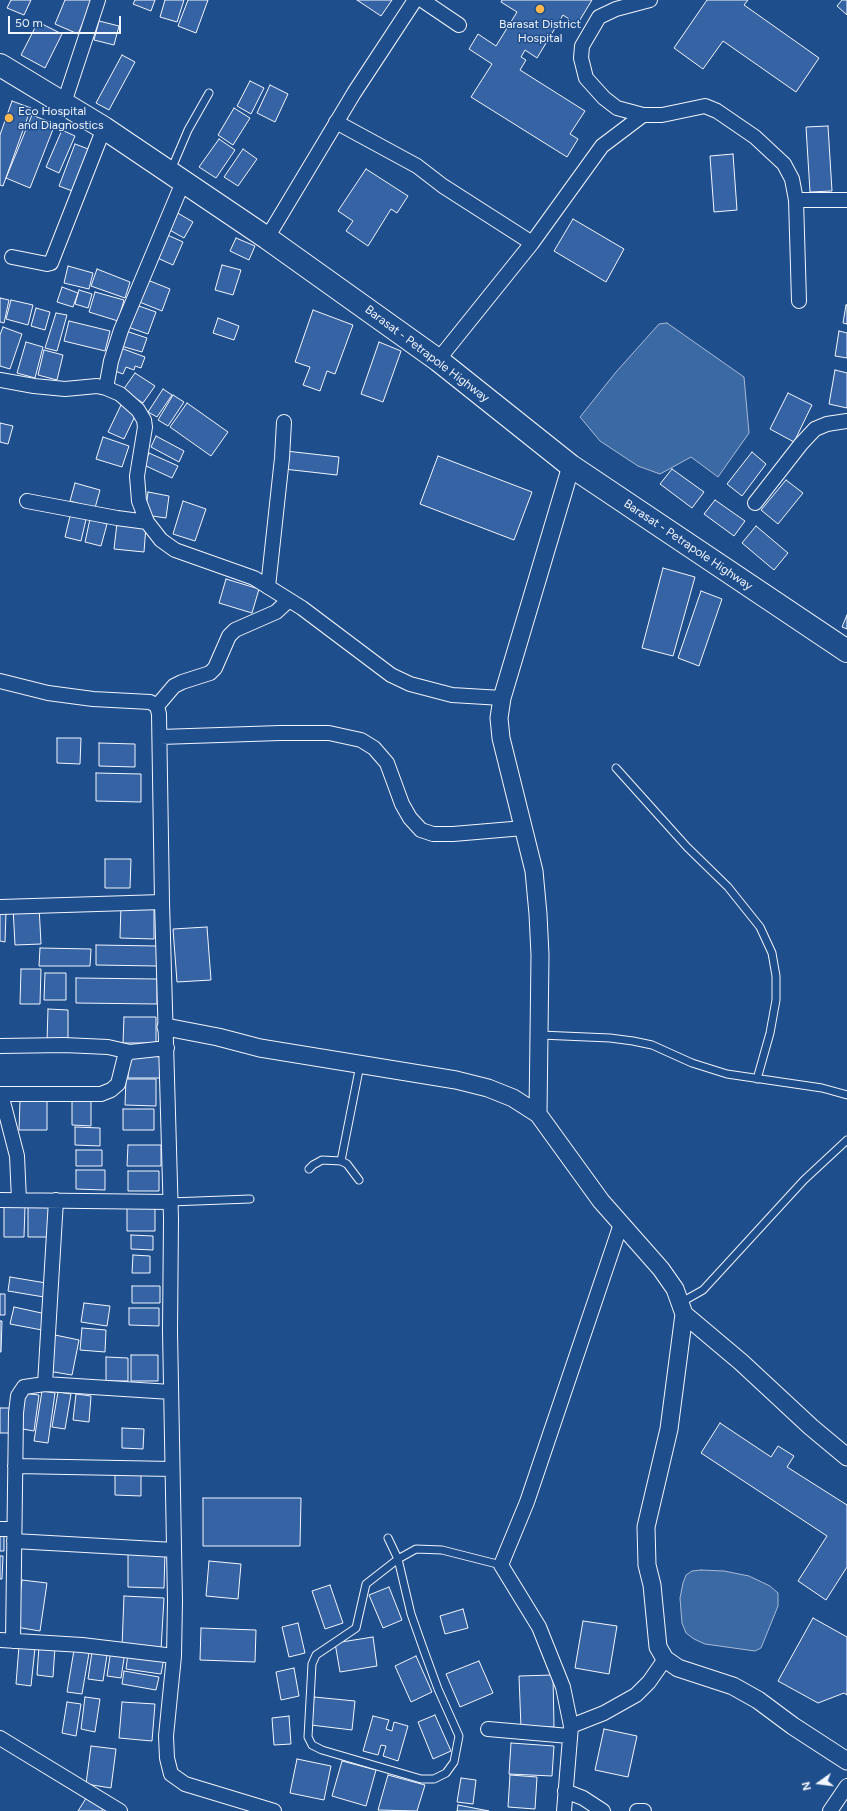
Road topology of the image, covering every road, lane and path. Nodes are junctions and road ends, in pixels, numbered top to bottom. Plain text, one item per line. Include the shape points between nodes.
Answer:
1 (98, 0) edge
2 (414, 0) edge
3 (422, 0) edge
4 (650, 0) edge
5 (459, 25) dead end
6 (0, 65) edge
7 (209, 93) dead end
8 (64, 103) junction
9 (643, 115) junction
10 (336, 122) junction
11 (104, 128) junction
12 (177, 177) junction
13 (796, 200) junction
14 (847, 200) edge
15 (267, 238) junction
16 (532, 243) junction
17 (12, 257) dead end
18 (799, 301) dead end
19 (438, 360) junction
20 (0, 380) edge
21 (106, 388) junction
22 (847, 421) edge
23 (284, 422) dead end
24 (571, 466) junction
25 (27, 501) dead end
26 (755, 503) dead end
27 (147, 522) junction
28 (268, 587) junction
29 (289, 600) junction
30 (847, 651) edge
31 (0, 682) edge
32 (502, 698) junction
33 (157, 706) junction
34 (160, 738) junction
35 (616, 768) dead end
36 (524, 828) junction
37 (162, 902) junction
38 (0, 908) edge
39 (166, 1027) junction
40 (540, 1036) junction
41 (0, 1046) edge
42 (167, 1048) junction
43 (130, 1052) junction
44 (360, 1064) junction
45 (757, 1079) junction
46 (1, 1094) edge
47 (847, 1095) edge
48 (538, 1114) junction
49 (847, 1140) edge
50 (341, 1161) junction
51 (309, 1169) dead end
52 (358, 1180) dead end
53 (250, 1199) dead end
54 (0, 1200) edge
55 (19, 1200) junction
56 (56, 1200) junction
57 (170, 1202) junction
58 (621, 1224) junction
59 (682, 1309) junction
60 (45, 1384) junction
61 (171, 1392) junction
62 (847, 1457) edge
63 (15, 1466) junction
64 (172, 1469) junction
65 (0, 1529) edge
66 (14, 1535) junction
67 (388, 1538) dead end
68 (174, 1550) junction
69 (398, 1559) junction
70 (501, 1565) junction
71 (7, 1641) edge
72 (174, 1656) junction
73 (665, 1659) junction
74 (488, 1729) dead end
75 (570, 1731) junction
76 (0, 1738) edge
77 (847, 1761) edge
78 (847, 1786) edge
79 (566, 1790) junction
80 (120, 1811) edge
81 (274, 1811) edge
82 (564, 1811) edge
83 (603, 1811) edge
84 (637, 1811) edge
85 (644, 1811) edge
86 (830, 1811) edge

1 - 8 street
2 - 10 street
3 - 5 street
4 - 9 street via 616,9 599,17 582,46 581,58 586,78 604,98 617,108
6 - 8 highway, Barasat - Petrapole Highway
7 - 12 lane via 188,130
8 - 11 highway, Barasat - Petrapole Highway
9 - 13 street via 662,115 705,106 717,111 755,138 784,164 792,179
9 - 16 street via 602,146
10 - 15 street
10 - 16 street via 417,166 443,186
11 - 12 highway, Barasat - Petrapole Highway
11 - 17 street via 50,263
12 - 15 highway, Barasat - Petrapole Highway
12 - 21 street via 128,312
13 - 14 street
13 - 18 street
15 - 19 highway, Barasat - Petrapole Highway
16 - 19 street
19 - 24 highway, Barasat - Petrapole Highway
20 - 21 street via 65,389 97,386
21 - 27 street via 130,401 144,420 137,476 139,501
22 - 26 street via 815,429 800,444
23 - 28 street
24 - 30 highway, Barasat - Petrapole Highway
24 - 32 street
25 - 27 street
27 - 28 street via 161,540 175,550 254,578
28 - 29 street
29 - 32 street via 391,675 410,684 452,695
29 - 33 street via 276,612 235,630 229,636 210,674 174,686
31 - 33 street via 48,693 93,699 139,700
32 - 36 street via 499,718 501,738
33 - 34 street via 160,714
34 - 36 street via 329,733 361,740 374,748 387,763 402,804 421,830 433,834 453,834
34 - 37 street
35 - 45 lane via 687,847 728,887 760,927 772,953 776,976 776,1000
36 - 40 street via 534,871 538,914
37 - 38 street
37 - 39 street
39 - 42 street
39 - 44 street via 260,1048
40 - 45 lane via 633,1041 652,1045 708,1069
40 - 48 street
41 - 43 street via 101,1046
42 - 43 street
42 - 57 street
43 - 46 street via 125,1056 118,1084 101,1094
44 - 48 street via 488,1088 513,1098
44 - 50 lane
45 - 47 lane via 822,1088
46 - 55 street via 17,1156
48 - 58 street
49 - 59 lane via 804,1180 703,1290
50 - 51 lane via 322,1160
50 - 52 lane via 347,1164
53 - 57 lane
54 - 55 street
55 - 56 street
56 - 57 street
56 - 60 street
57 - 61 street
58 - 59 street via 661,1270 675,1290
58 - 70 street via 527,1502
59 - 62 street via 810,1428
59 - 73 street via 669,1429 646,1527 645,1543 656,1636 658,1647
60 - 61 street
60 - 63 street via 24,1387 18,1396
61 - 64 street
63 - 64 street
63 - 66 street
64 - 68 street
65 - 66 street
66 - 68 street
66 - 71 street
67 - 69 lane
68 - 72 street
69 - 69 lane via 366,1584 356,1628 316,1655 312,1664 308,1737 312,1745 322,1750 420,1779 434,1779 446,1773 454,1762 459,1736 438,1689 411,1614
69 - 70 lane via 416,1549 442,1550
70 - 75 street via 538,1627 563,1687
71 - 72 street via 82,1645
72 - 81 street via 166,1736 171,1774 186,1784
73 - 75 street via 636,1695
73 - 77 street via 678,1668 733,1686 751,1696
74 - 75 street
75 - 79 street
76 - 80 street
78 - 86 street
79 - 82 street
79 - 83 street
84 - 85 street

